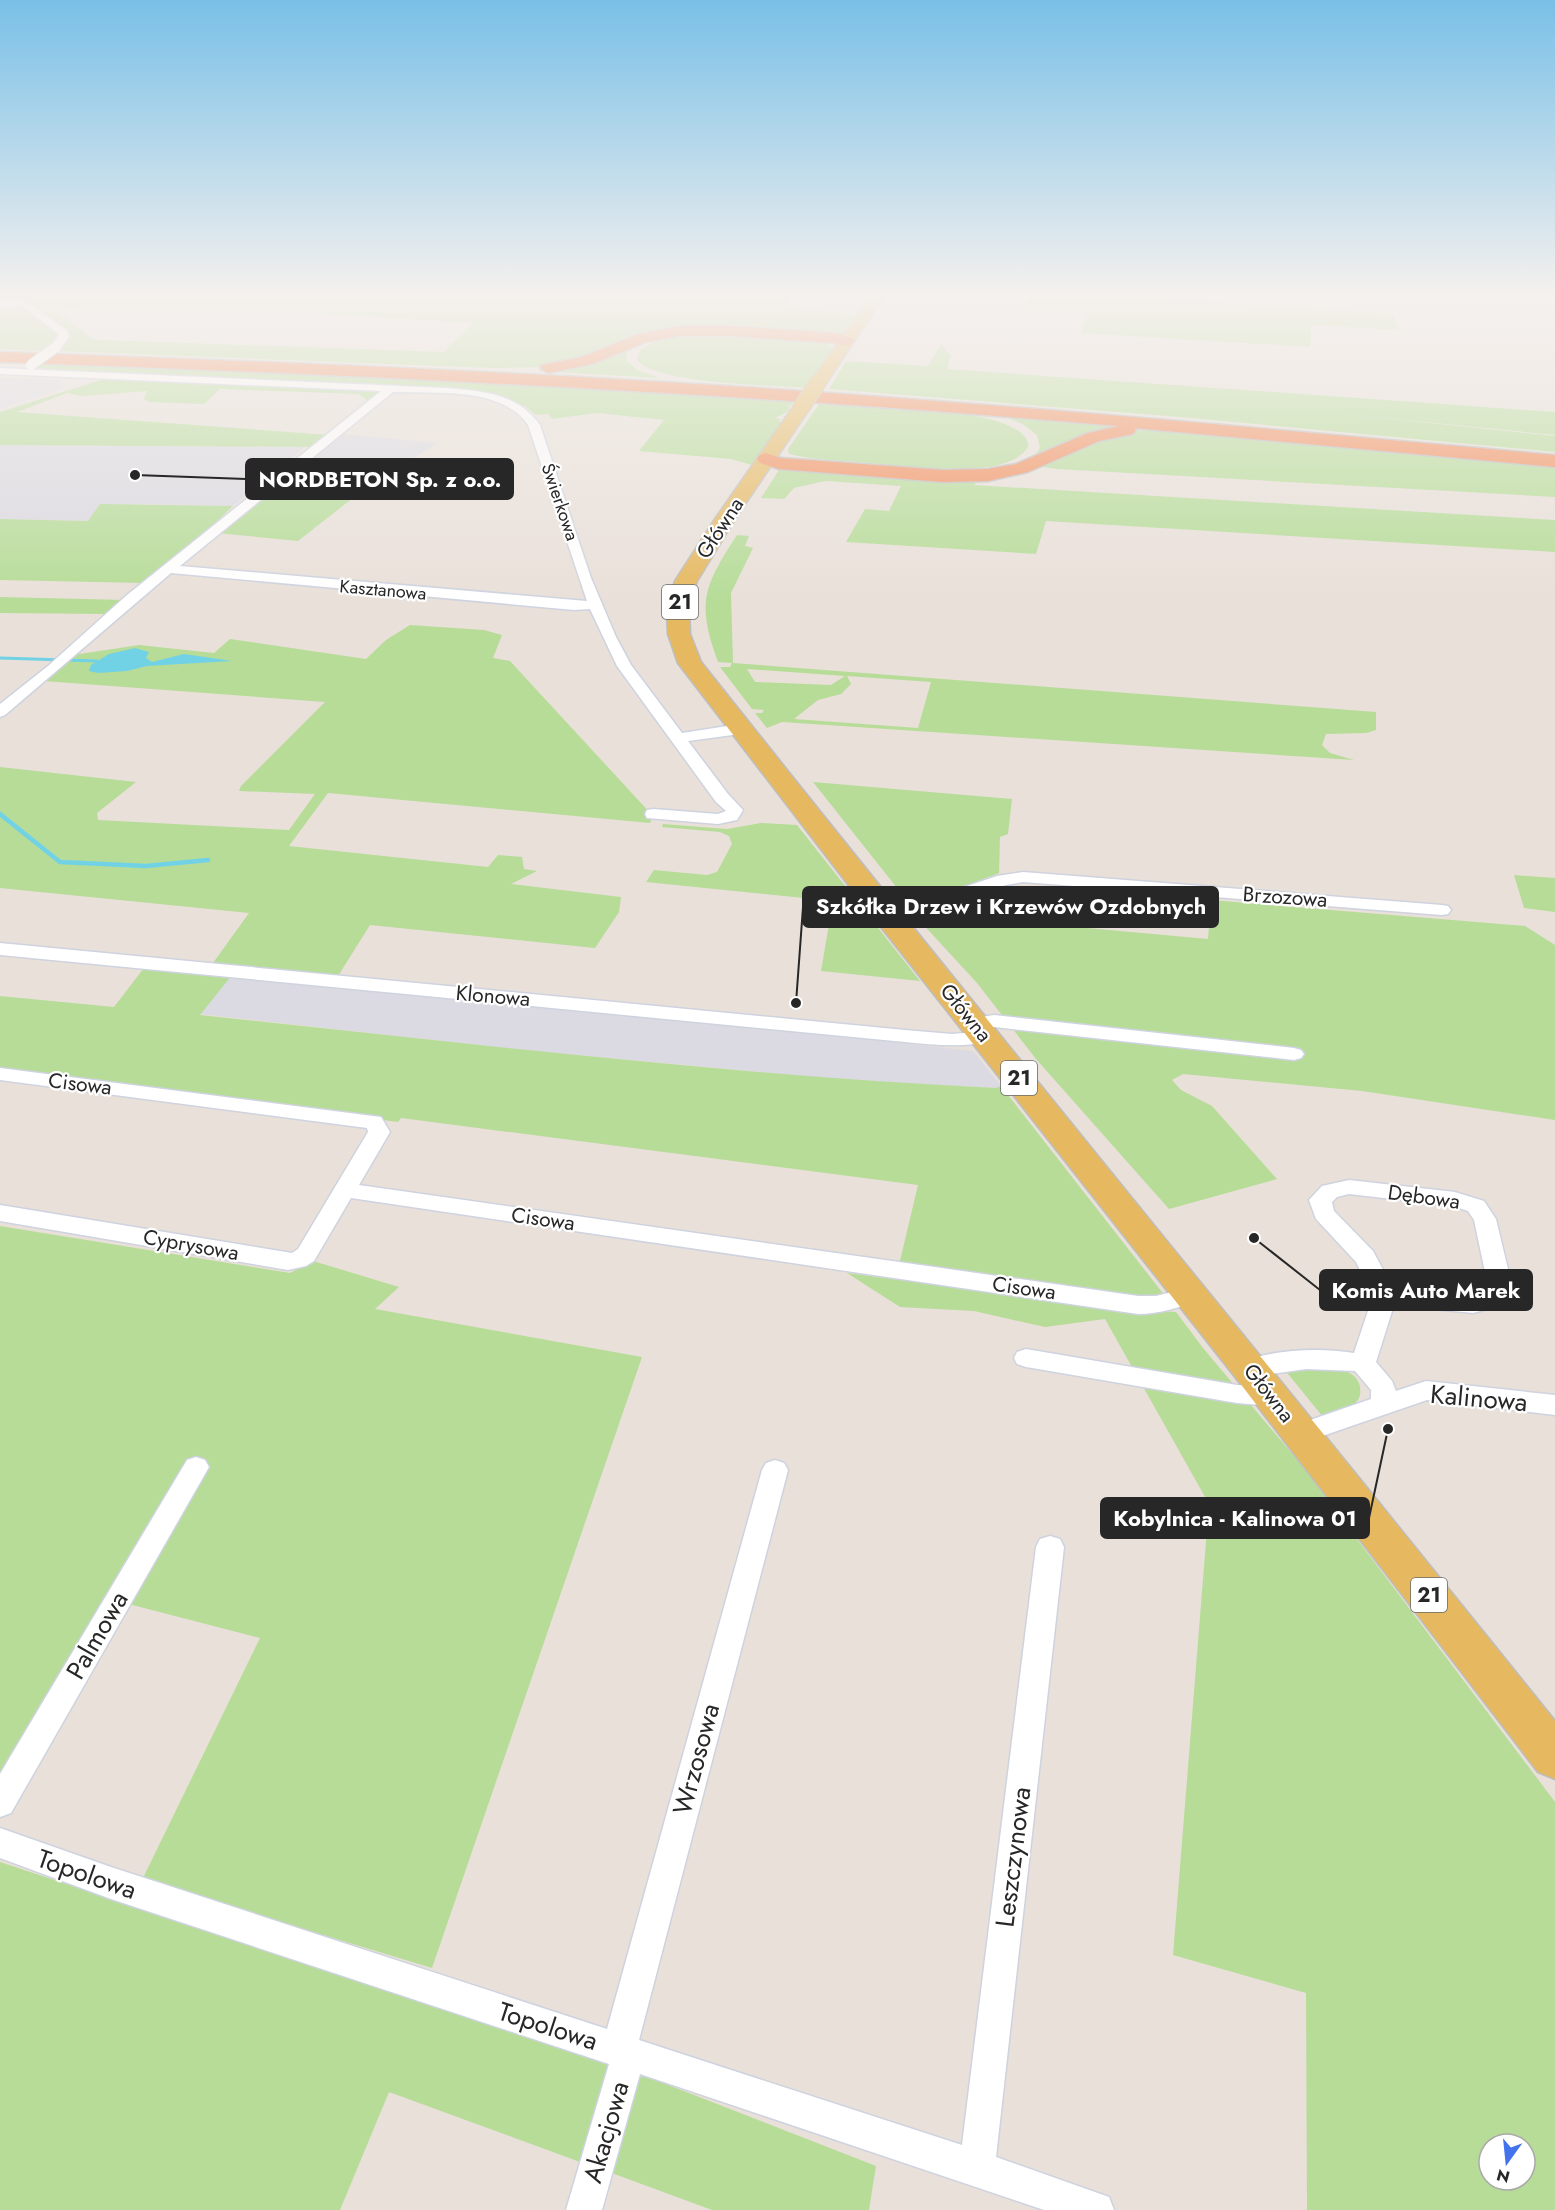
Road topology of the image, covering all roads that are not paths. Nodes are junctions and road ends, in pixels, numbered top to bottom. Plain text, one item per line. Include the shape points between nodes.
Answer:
1 (380, 397) edge
2 (489, 397) edge
3 (804, 397) edge
4 (808, 397) edge
5 (886, 397) edge
6 (944, 406) junction
7 (1268, 434) junction
8 (1555, 454) edge
9 (766, 459) junction
10 (1555, 461) edge
11 (170, 569) junction
12 (596, 605) junction
13 (0, 712) edge
14 (740, 729) junction
15 (678, 738) junction
16 (653, 813) dead end
17 (880, 907) junction
18 (1442, 910) dead end
19 (0, 948) edge
20 (980, 1030) junction
21 (1294, 1054) dead end
22 (0, 1074) edge
23 (344, 1190) junction
24 (0, 1213) edge
25 (1192, 1295) junction
26 (1385, 1296) junction
27 (1026, 1358) dead end
28 (1363, 1363) junction
29 (1261, 1382) junction
30 (1384, 1404) junction
31 (1555, 1405) edge
32 (1302, 1433) junction
33 (196, 1467) dead end
34 (775, 1470) dead end
35 (1050, 1547) dead end
36 (1555, 1757) edge
37 (0, 1803) edge
38 (0, 1844) edge
39 (624, 2052) junction
40 (976, 2168) junction
41 (584, 2210) edge
42 (1096, 2210) edge

1 - 11 street
2 - 12 street, Świerkowa via 518,407 529,416
3 - 6 highway
4 - 9 main road, Główna / 21, bridge
5 - 8 highway
6 - 7 highway
6 - 9 highway via 1006,420 1032,438 1030,453 1017,461 972,470
7 - 9 highway via 1158,428 1118,431 1021,468 974,476
7 - 10 highway
9 - 14 main road, Główna / 21 via 698,560 678,608 679,634 690,663
11 - 12 street, Kasztanowa
11 - 13 street
12 - 15 street, Świerkowa via 624,666
14 - 15 street
14 - 17 main road, Główna / 21
15 - 16 street, Świerkowa via 735,810 731,816 718,819
17 - 18 street, Brzozowa via 952,897 1023,877
17 - 20 main road, Główna / 21
19 - 20 street, Klonowa via 952,1040
20 - 21 street via 994,1021
20 - 25 main road, Główna / 21
22 - 23 street, Cisowa via 373,1122 379,1132
23 - 24 street, Cyprysowa via 306,1255 288,1262
23 - 25 street, Cisowa via 1138,1305 1156,1305
25 - 29 main road, Główna / 21
26 - 26 street, Dębowa via 1365,1257 1324,1214 1320,1200 1330,1191 1348,1187 1455,1198 1476,1206 1485,1220 1500,1286 1495,1299 1473,1304
26 - 28 street
27 - 29 street via 1237,1394
28 - 29 street via 1302,1358
28 - 30 street via 1383,1388
29 - 32 main road, Główna / 21
30 - 31 street, Kalinowa via 1426,1390
30 - 32 street, Kalinowa
32 - 36 main road, Główna / 21
33 - 37 street, Palmowa
34 - 39 street, Wrzosowa
35 - 40 street, Leszczynowa
38 - 39 street, Topolowa
39 - 40 street, Topolowa
39 - 41 street, Akacjowa
40 - 42 street, Topolowa

